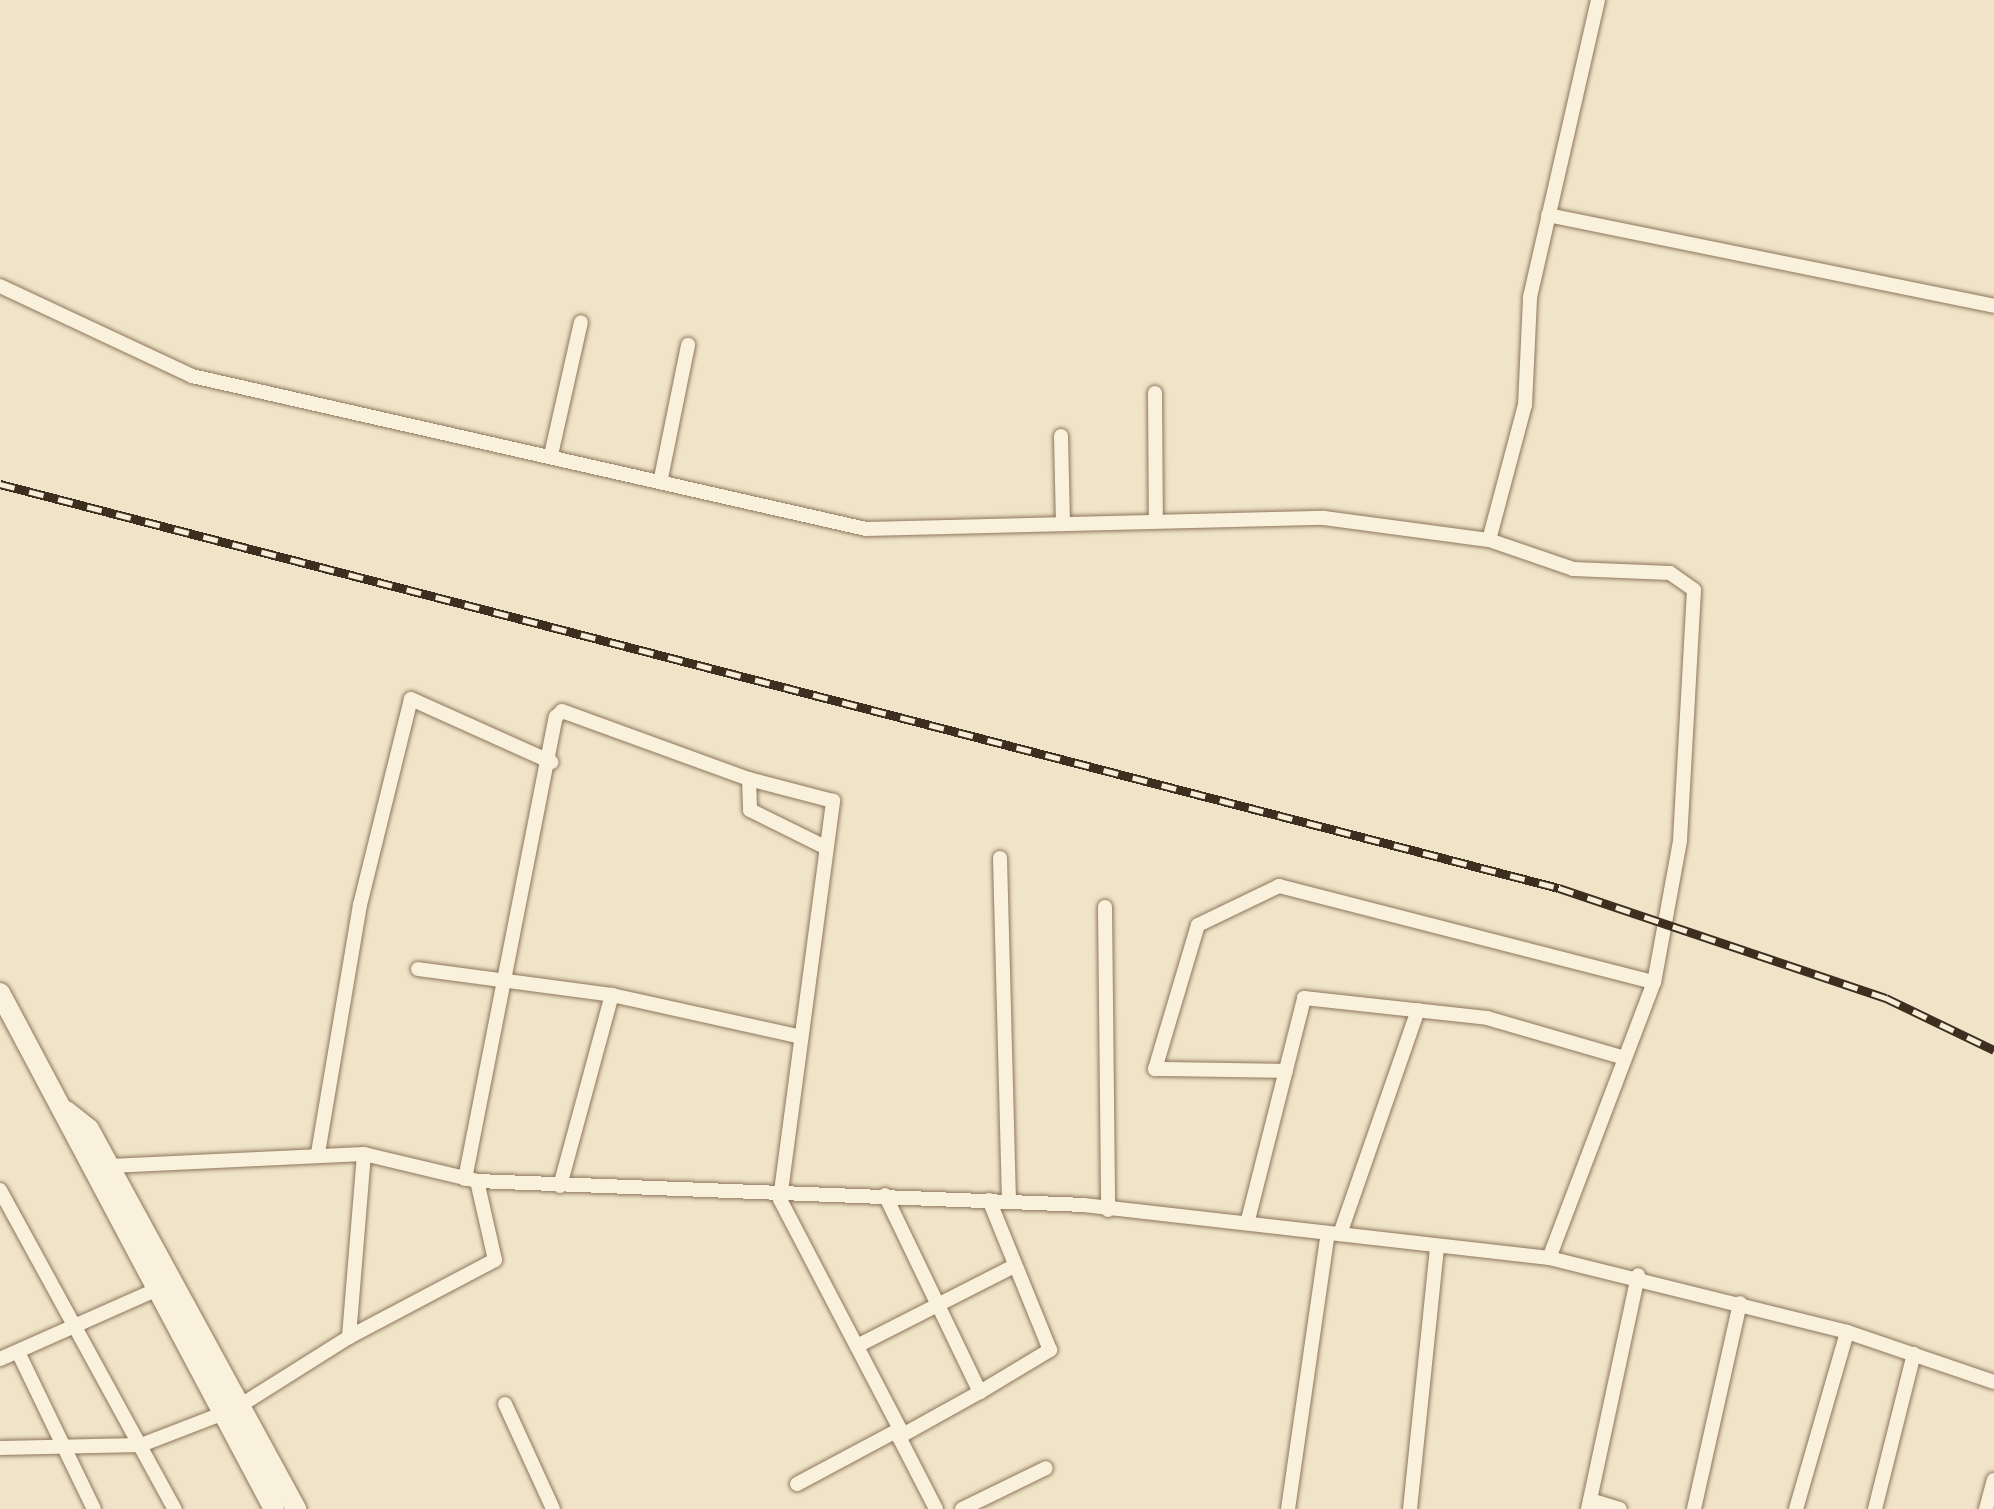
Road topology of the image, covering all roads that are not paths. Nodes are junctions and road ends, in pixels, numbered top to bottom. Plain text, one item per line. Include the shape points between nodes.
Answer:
1 (1598, 0) edge
2 (1548, 215) junction
3 (0, 286) edge
4 (1994, 306) edge
5 (580, 322) dead end
6 (688, 345) dead end
7 (1155, 394) dead end
8 (1060, 436) dead end
9 (552, 454) junction
10 (661, 478) junction
11 (1156, 521) junction
12 (1063, 523) junction
13 (1489, 540) junction
14 (551, 762) junction
15 (749, 779) junction
16 (823, 846) junction
17 (1000, 858) dead end
18 (1105, 908) dead end
19 (418, 970) dead end
20 (500, 981) junction
21 (1654, 982) junction
22 (0, 993) edge
23 (612, 995) junction
24 (1418, 1010) junction
25 (797, 1036) junction
26 (1621, 1057) junction
27 (1286, 1071) junction
28 (66, 1111) junction
29 (318, 1153) junction
30 (364, 1154) junction
31 (110, 1166) junction
32 (471, 1180) junction
33 (560, 1186) junction
34 (0, 1190) edge
35 (885, 1195) junction
36 (780, 1199) junction
37 (989, 1200) junction
38 (1008, 1202) junction
39 (1108, 1210) junction
40 (18, 1220) junction
41 (1248, 1220) junction
42 (0, 1225) edge
43 (1334, 1233) junction
44 (1437, 1248) junction
45 (1548, 1258) junction
46 (1010, 1268) junction
47 (1638, 1275) junction
48 (156, 1290) junction
49 (938, 1304) junction
50 (1740, 1304) junction
51 (74, 1325) junction
52 (1847, 1332) junction
53 (349, 1336) junction
54 (857, 1346) junction
55 (18, 1352) junction
56 (1914, 1354) junction
57 (0, 1358) edge
58 (1994, 1382) edge
59 (980, 1392) junction
60 (505, 1404) dead end
61 (232, 1409) junction
62 (141, 1444) junction
63 (66, 1446) junction
64 (0, 1448) edge
65 (1046, 1468) dead end
66 (1994, 1480) edge
67 (797, 1484) dead end
68 (1589, 1504) edge
69 (94, 1509) edge
70 (176, 1509) edge
71 (274, 1509) edge
72 (296, 1509) edge
73 (554, 1509) edge
74 (936, 1509) edge
75 (962, 1509) edge
76 (1288, 1509) edge
77 (1410, 1509) edge
78 (1620, 1509) edge
79 (1694, 1509) edge
80 (1796, 1509) edge
81 (1874, 1509) edge
82 (1986, 1509) edge

1 - 2 street
2 - 4 street
2 - 13 street via 1530,297 1525,405
3 - 9 street via 192,376
5 - 9 street
6 - 10 street
7 - 11 street
8 - 12 street
9 - 10 street
10 - 12 street via 866,528
11 - 12 street
11 - 13 street via 1324,518
13 - 21 street via 1574,569 1670,573 1694,590 1680,841
14 - 15 street via 562,711
14 - 20 street
14 - 29 street via 411,698 360,905
15 - 16 street via 750,810
15 - 16 street via 833,800
16 - 25 street via 826,888
17 - 38 street
18 - 39 street
19 - 20 street
20 - 23 street
20 - 32 street
21 - 26 street
21 - 27 street via 1279,886 1198,925 1154,1069
22 - 28 main road
23 - 25 street
23 - 33 street
24 - 26 street via 1488,1018
24 - 27 street via 1304,998
24 - 43 street
25 - 36 street
26 - 45 street
27 - 41 street
28 - 31 main road
28 - 48 main road
29 - 30 street
29 - 31 street
30 - 32 street
30 - 53 street
31 - 61 main road
32 - 33 street
32 - 53 street via 495,1260
33 - 36 street
34 - 40 street
35 - 36 street
35 - 37 street
35 - 49 street
36 - 54 street
37 - 38 street
37 - 46 street
38 - 39 street
39 - 41 street
40 - 42 street
40 - 51 street
41 - 43 street
43 - 44 street
43 - 76 street
44 - 45 street
44 - 77 street
45 - 47 street
46 - 49 street
46 - 59 street via 1050,1350
47 - 50 street
47 - 68 street
48 - 51 street
48 - 61 main road
49 - 54 street
49 - 59 street
50 - 52 street
50 - 79 street
51 - 55 street
51 - 62 street
52 - 56 street
52 - 80 street
53 - 61 street
54 - 67 street via 900,1429
55 - 57 street
55 - 63 street
56 - 58 street
56 - 81 street
59 - 74 street via 899,1437
60 - 73 street
61 - 62 street
61 - 71 main road
61 - 72 main road
62 - 63 street
62 - 70 street
63 - 64 street
63 - 69 street
65 - 75 street
66 - 82 street
68 - 78 street

